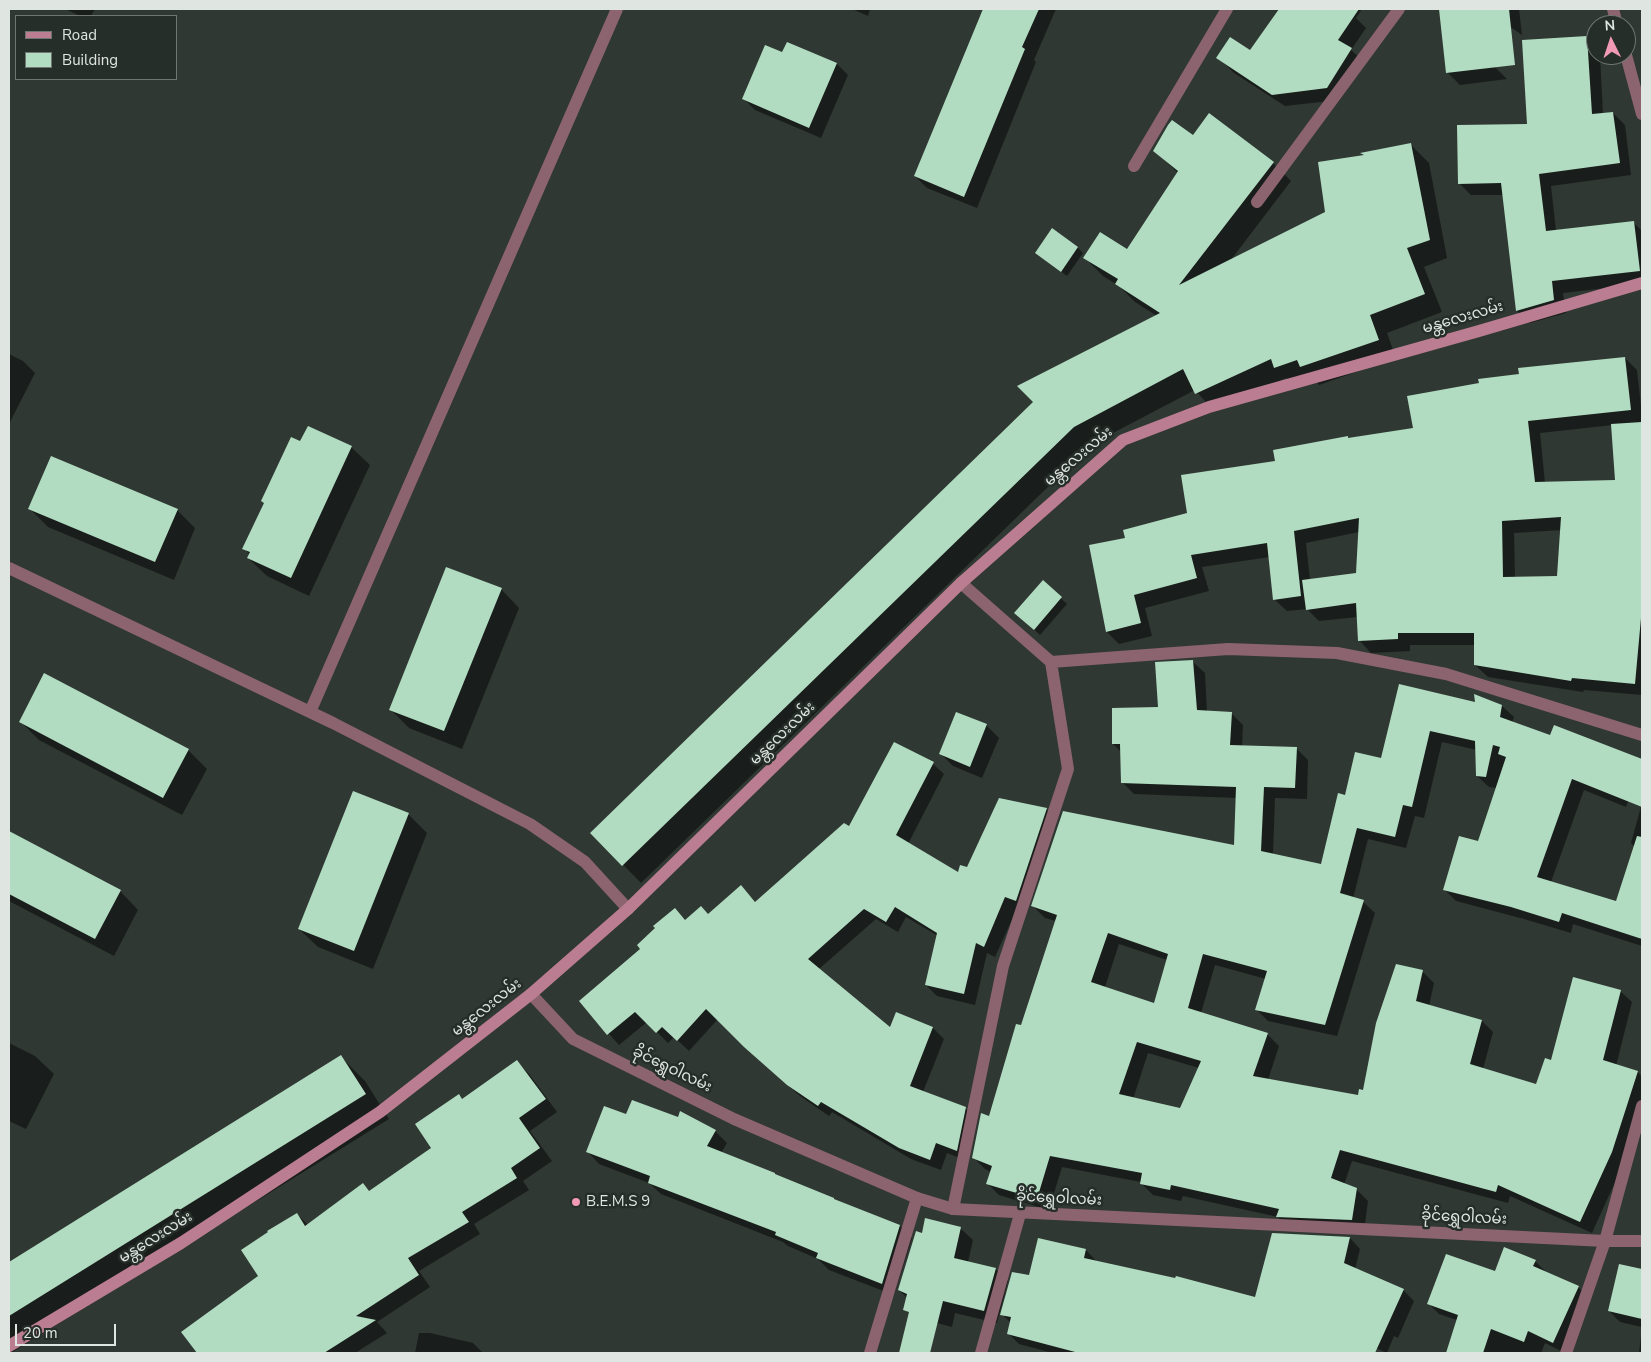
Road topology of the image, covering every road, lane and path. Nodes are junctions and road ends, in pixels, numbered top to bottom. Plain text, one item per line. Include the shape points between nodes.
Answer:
1 (617, 9) edge
2 (1226, 9) edge
3 (1399, 9) edge
4 (1629, 65) edge
5 (1642, 114) edge
6 (1134, 166) dead end
7 (1257, 202) dead end
8 (1642, 283) edge
9 (9, 568) edge
10 (961, 583) junction
11 (1051, 662) junction
12 (310, 712) junction
13 (1642, 735) edge
14 (628, 909) junction
15 (531, 994) junction
16 (1642, 1106) edge
17 (917, 1198) junction
18 (953, 1209) junction
19 (1020, 1214) junction
20 (1605, 1241) junction
21 (1642, 1241) edge
22 (9, 1346) edge
23 (870, 1353) edge
24 (981, 1353) edge
25 (1566, 1353) edge

1 - 12 street
2 - 6 street
3 - 7 street
4 - 5 street
8 - 10 main road, မန္တလေးလမ်း via 1209,407 1123,440
9 - 12 street
10 - 11 street
10 - 14 main road, မန္တလေးလမ်း
11 - 13 street via 1228,650 1337,653 1446,674
11 - 18 street via 1068,769 1003,966
12 - 14 street via 530,824 584,862
14 - 15 main road, မန္တလေးလမ်း
15 - 17 street, ခိုင်ရွှေဝါလမ်း via 573,1038 734,1119
15 - 22 main road, မန္တလေးလမ်း via 380,1112 181,1243
16 - 20 street
17 - 18 street, ခိုင်ရွှေဝါလမ်း
17 - 23 street
18 - 19 street, ခိုင်ရွှေဝါလမ်း
19 - 20 street, ခိုင်ရွှေဝါလမ်း
19 - 24 street
20 - 21 street, ခိုင်ရွှေဝါလမ်း
20 - 25 street

